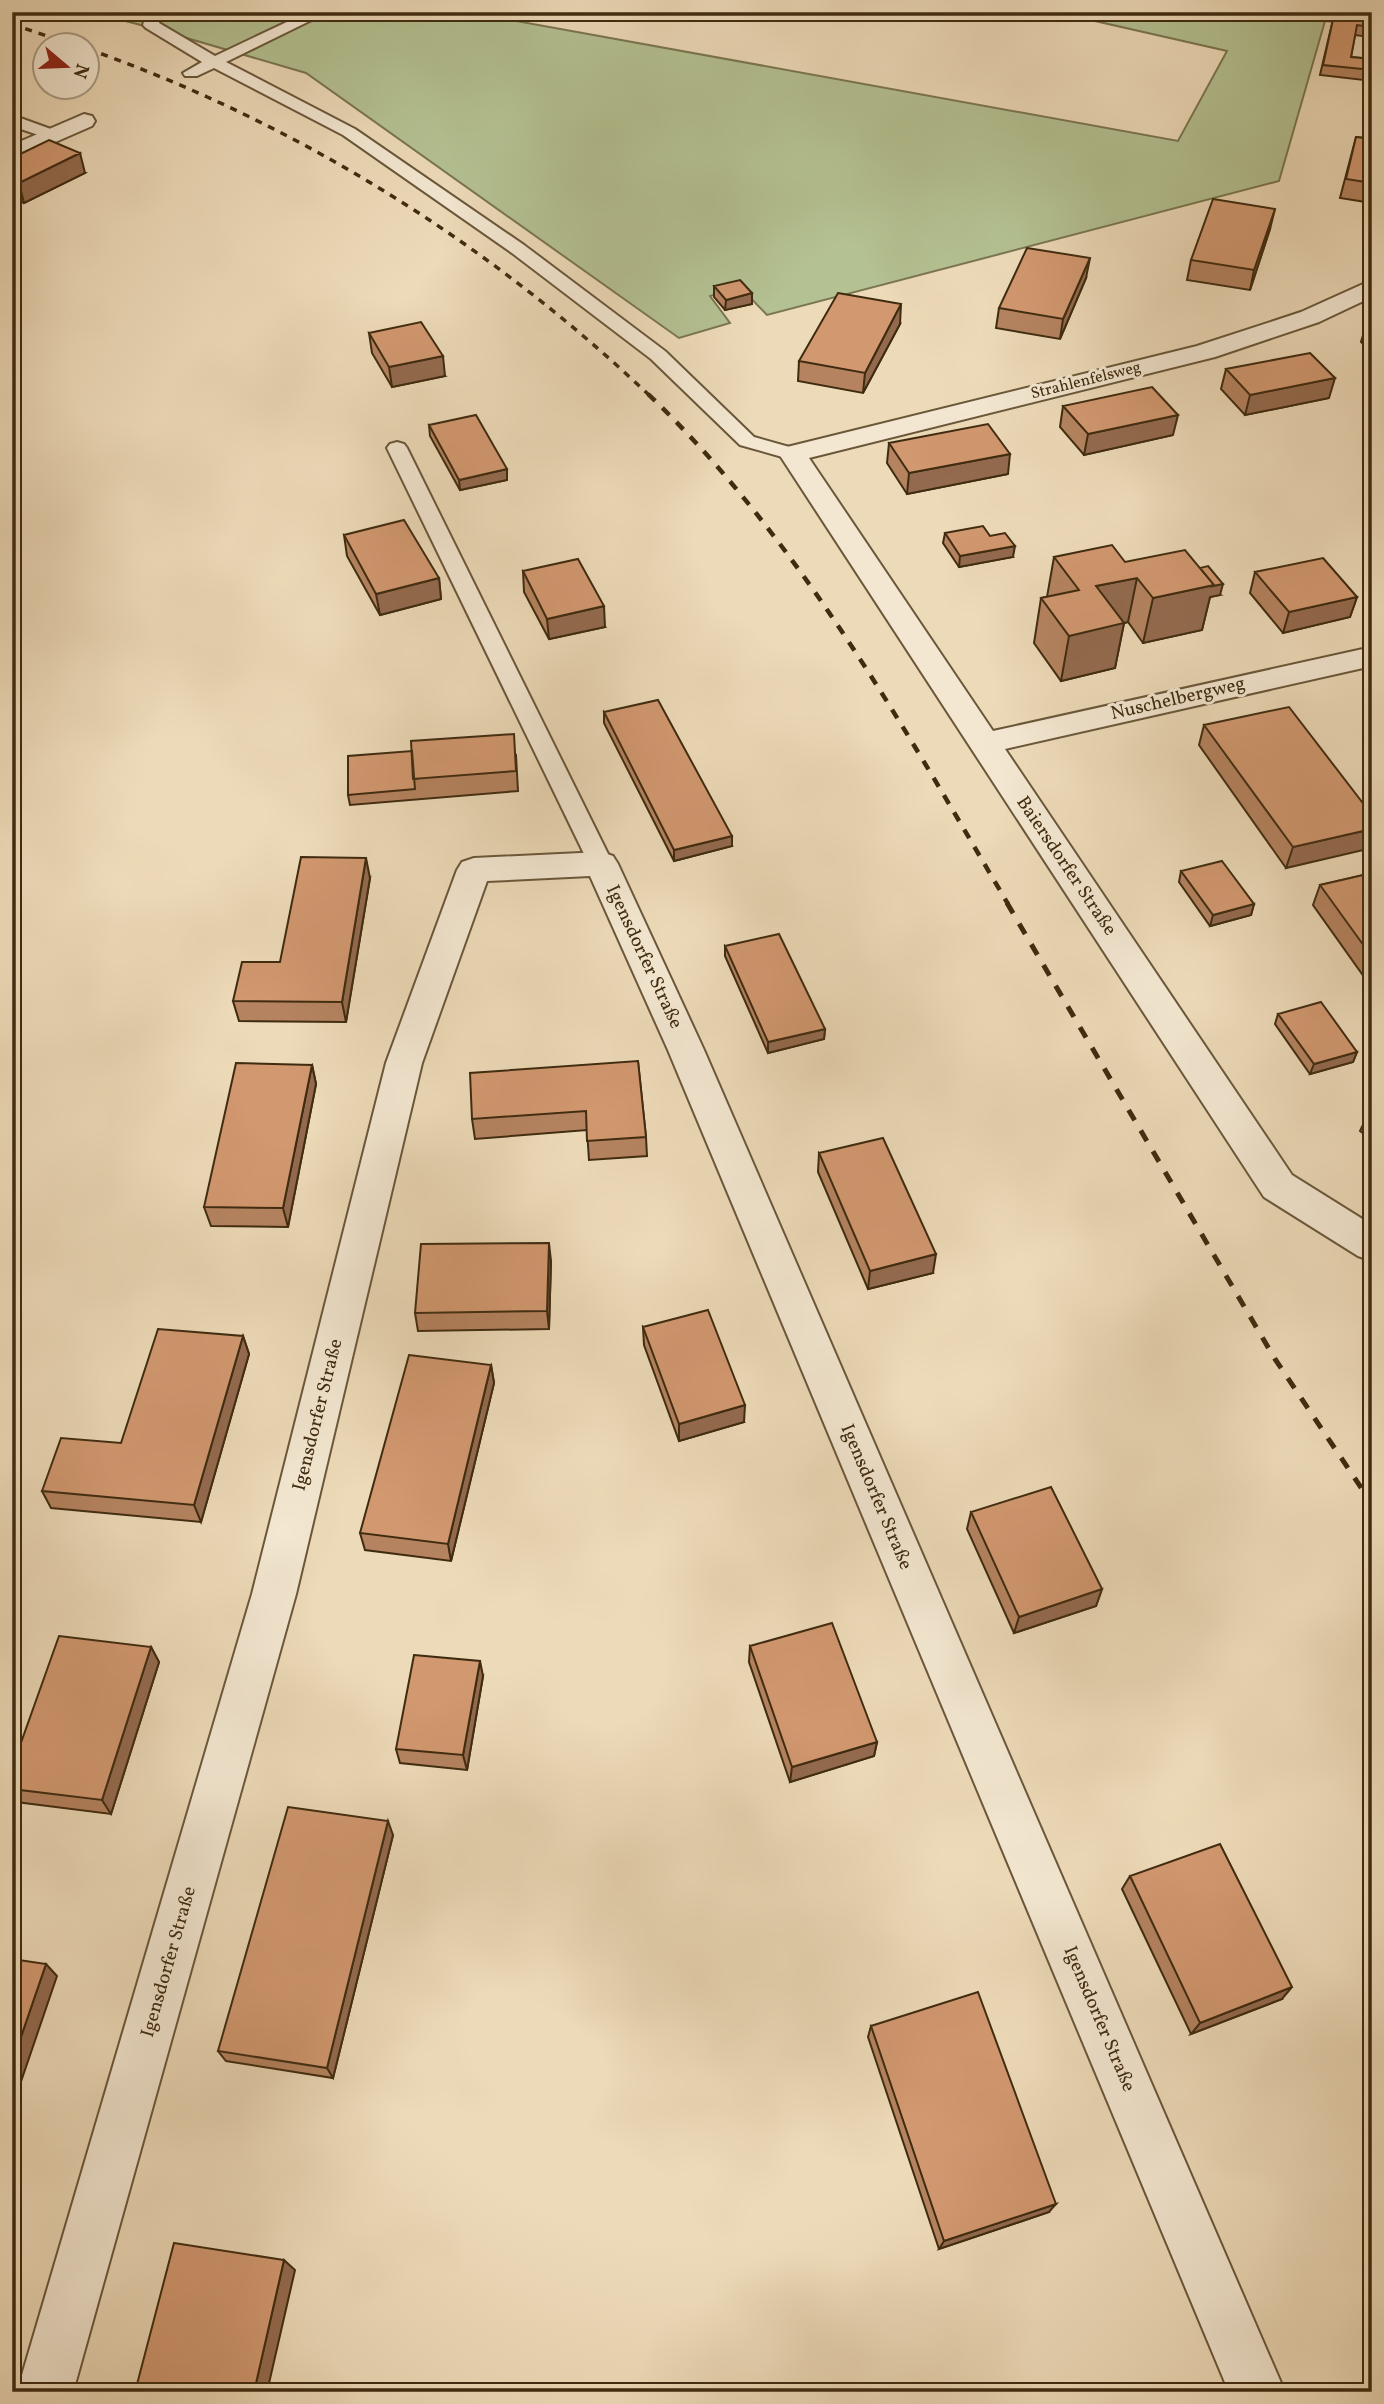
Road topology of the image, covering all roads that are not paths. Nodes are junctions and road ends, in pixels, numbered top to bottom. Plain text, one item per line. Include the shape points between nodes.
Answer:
1 (155, 12) edge
2 (321, 12) edge
3 (214, 62) junction
4 (191, 73) dead end
5 (12, 120) edge
6 (84, 121) dead end
7 (53, 135) junction
8 (12, 154) edge
9 (1372, 287) edge
10 (397, 448) dead end
11 (793, 454) junction
12 (1372, 656) edge
13 (985, 743) junction
14 (601, 864) junction
15 (1372, 1245) edge
16 (45, 2392) edge
17 (1257, 2392) edge

1 - 3 lane via 151,25
2 - 3 lane
3 - 4 lane
3 - 11 lane via 349,132 518,249 658,355 747,441
5 - 7 lane
6 - 7 street
7 - 8 street
9 - 11 street, Strahlenfelsweg via 1311,317 1206,352
10 - 14 lane
11 - 13 street, Baiersdorfer Straße
12 - 13 street, Nuschelbergweg
13 - 15 street, Baiersdorfer Straße via 1278,1186
14 - 16 street, Igensdorfer Straße via 474,870 469,883 404,1063 274,1594
14 - 17 street, Igensdorfer Straße via 686,1051

